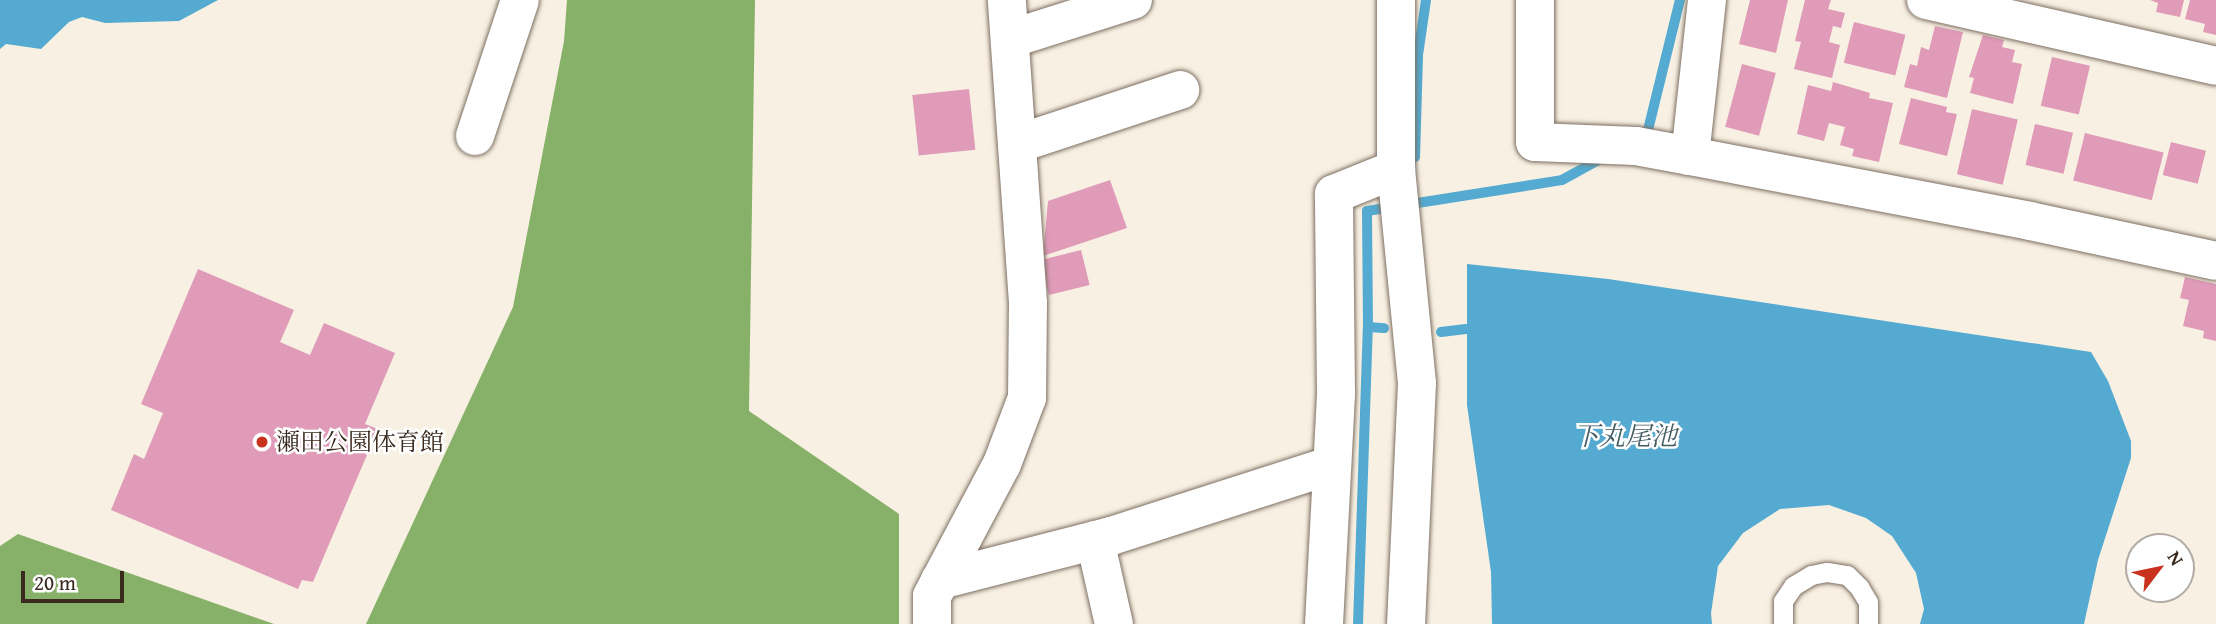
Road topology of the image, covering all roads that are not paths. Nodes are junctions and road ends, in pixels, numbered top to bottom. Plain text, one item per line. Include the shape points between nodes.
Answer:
1 (520, 0) edge
2 (1007, 0) edge
3 (1133, 0) edge
4 (1396, 0) edge
5 (1535, 0) edge
6 (1707, 0) edge
7 (1926, 0) edge
8 (1010, 39) junction
9 (2216, 66) edge
10 (1181, 90) dead end
11 (475, 136) dead end
12 (1017, 144) junction
13 (1690, 156) junction
14 (1399, 194) junction
15 (2216, 261) edge
16 (1332, 465) junction
17 (1095, 540) junction
18 (940, 580) junction
19 (932, 624) edge
20 (1114, 624) edge
21 (1324, 624) edge
22 (1406, 624) edge
23 (1783, 624) edge
24 (1868, 624) edge

1 - 11 street
2 - 8 street
3 - 8 street
4 - 14 street
5 - 13 street via 1535,142 1620,146
6 - 13 street
7 - 9 street
8 - 12 street
10 - 12 street
12 - 18 street via 1028,303 1027,398 1002,464
13 - 15 street
14 - 16 street via 1334,194
14 - 22 street via 1417,383
16 - 17 street
16 - 21 street
17 - 18 street
17 - 20 street
18 - 19 street via 932,596
23 - 24 lane via 1783,601 1793,586 1827,572 1847,576 1859,587 1868,602

